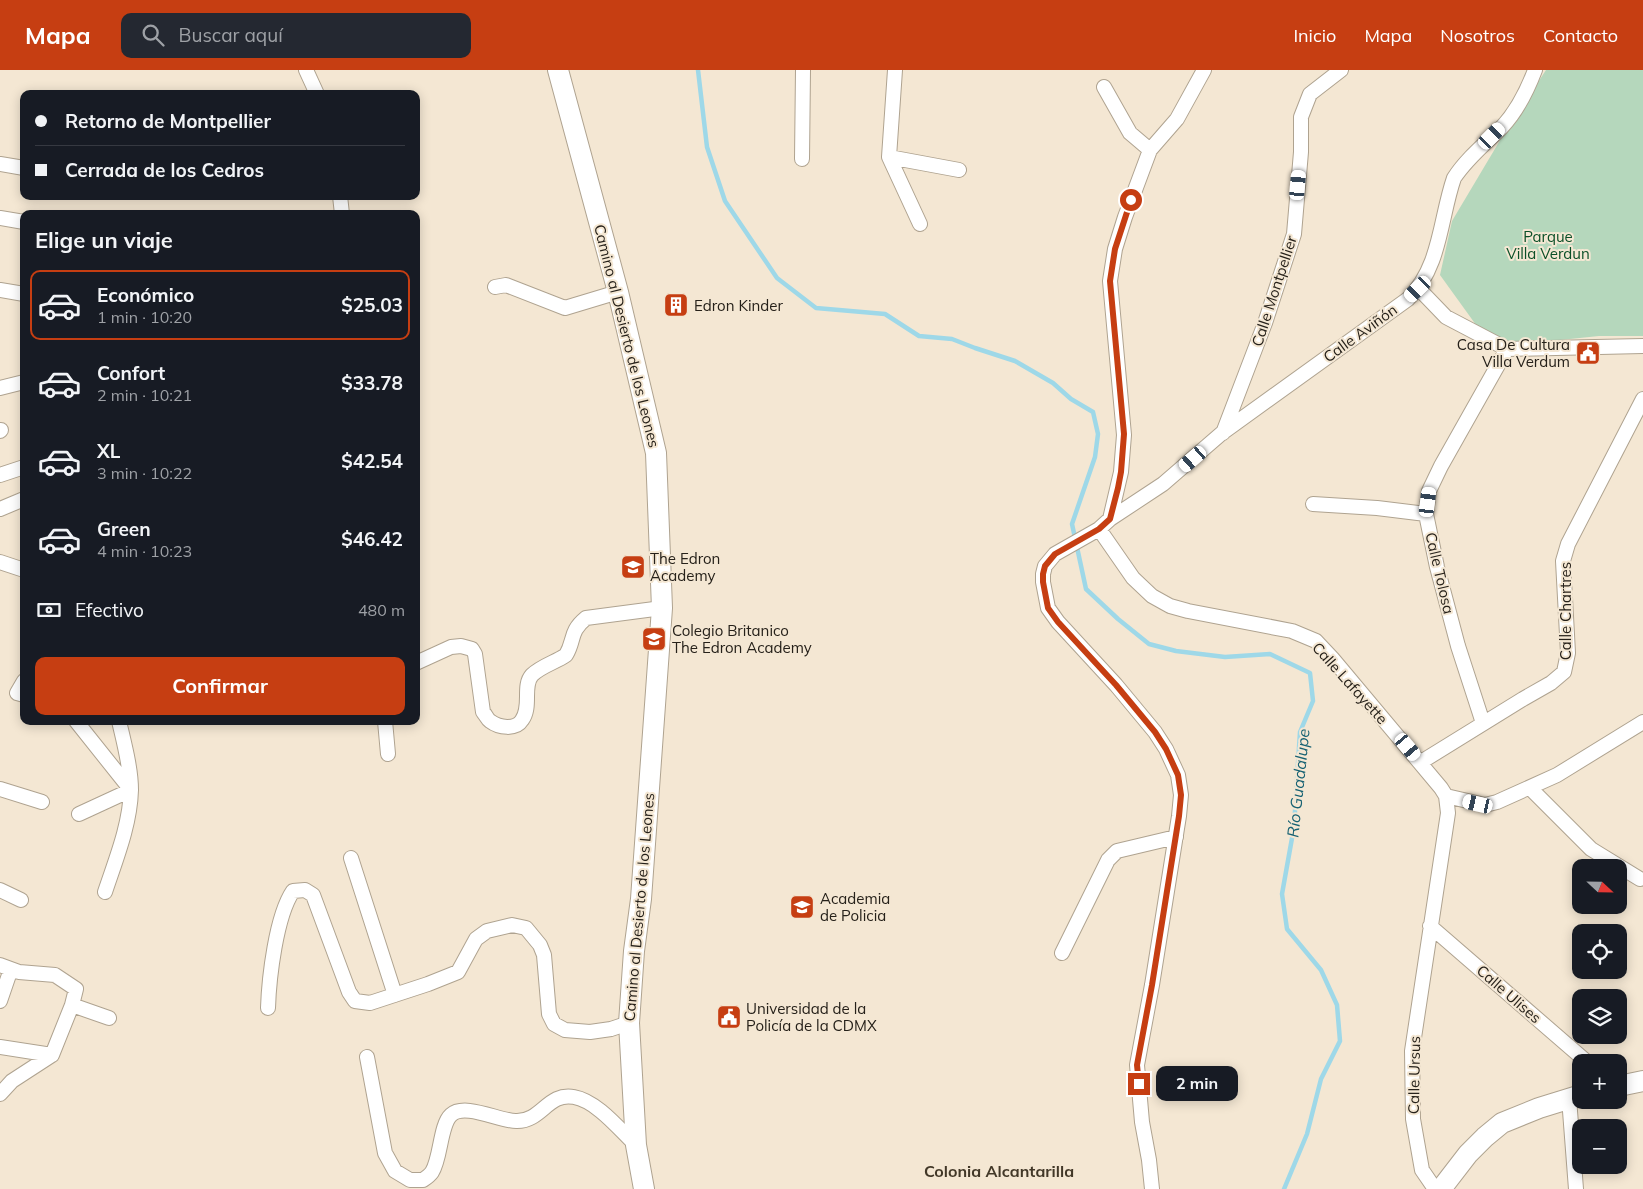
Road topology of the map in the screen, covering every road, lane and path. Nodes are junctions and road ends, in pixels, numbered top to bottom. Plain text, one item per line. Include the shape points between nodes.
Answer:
1 (306, 70) edge
2 (558, 70) edge
3 (803, 70) edge
4 (895, 70) edge
5 (1204, 70) edge
6 (1341, 70) edge
7 (1535, 70) edge
8 (1104, 87) dead end
9 (316, 90) edge
10 (1150, 150) junction
11 (889, 157) junction
12 (802, 159) dead end
13 (0, 164) edge
14 (20, 167) edge
15 (959, 170) dead end
16 (0, 218) edge
17 (20, 221) edge
18 (920, 224) dead end
19 (494, 287) dead end
20 (1418, 289) junction
21 (0, 290) edge
22 (618, 292) junction
23 (20, 293) edge
24 (1643, 346) edge
25 (1507, 349) junction
26 (20, 383) edge
27 (0, 388) edge
28 (1643, 399) edge
29 (1222, 433) junction
30 (20, 469) edge
31 (0, 476) edge
32 (20, 501) edge
33 (1313, 504) dead end
34 (0, 509) edge
35 (1426, 514) junction
36 (1110, 519) junction
37 (1097, 530) junction
38 (0, 562) edge
39 (20, 569) edge
40 (661, 616) junction
41 (420, 661) edge
42 (1643, 722) edge
43 (1483, 723) junction
44 (79, 725) edge
45 (120, 725) edge
46 (385, 725) edge
47 (388, 754) dead end
48 (1421, 762) junction
49 (1530, 788) junction
50 (0, 789) edge
51 (131, 790) junction
52 (1446, 796) junction
53 (42, 802) dead end
54 (79, 814) dead end
55 (1176, 836) junction
56 (351, 858) dead end
57 (1640, 880) dead end
58 (0, 890) edge
59 (105, 892) dead end
60 (21, 900) dead end
61 (1430, 926) junction
62 (1062, 952) dead end
63 (6, 967) edge
64 (395, 995) junction
65 (1, 1001) edge
66 (72, 1005) junction
67 (268, 1008) dead end
68 (109, 1018) dead end
69 (630, 1023) junction
70 (0, 1047) edge
71 (52, 1054) junction
72 (1578, 1054) edge
73 (367, 1057) dead end
74 (1643, 1081) edge
75 (1627, 1084) edge
76 (0, 1094) edge
77 (1572, 1097) edge
78 (1575, 1109) edge
79 (636, 1146) junction
80 (644, 1189) edge
81 (1152, 1189) edge
82 (1435, 1189) edge
83 (1441, 1189) edge
84 (1576, 1189) edge

1 - 9 street
2 - 22 main road, Camino al Desierto de los Leones
3 - 12 street
4 - 11 street
5 - 10 street via 1177,119
6 - 29 street, Calle Montpellier via 1310,94 1301,117 1294,234 1265,323
7 - 20 street, Calle Aviñón via 1516,109 1454,178 1432,263
8 - 10 street via 1130,133
10 - 36 street via 1115,249 1110,281 1124,434 1121,472
11 - 15 street
11 - 18 street
13 - 14 street
16 - 17 street
19 - 22 street via 506,285 565,308
20 - 25 street via 1446,317
20 - 29 street, Calle Aviñón
21 - 23 street
22 - 40 main road, Camino al Desierto de los Leones via 656,453
24 - 25 street
25 - 35 street, Calle Tolosa via 1441,466 1429,491
26 - 27 street
28 - 43 street, Calle Chartres via 1565,553 1568,653 1564,672
29 - 36 street, Calle Aviñón via 1164,484
30 - 31 street
32 - 34 street
33 - 35 street
35 - 43 street, Calle Tolosa via 1458,646
36 - 37 street, Calle Aviñón
37 - 48 street, Calle Lafayette via 1133,578 1152,596 1170,606 1292,631 1316,641
37 - 55 street, Calle Aviñón via 1048,561 1043,574 1048,608 1116,685 1166,749 1178,775 1181,795
38 - 39 street
40 - 41 street via 586,618 574,631 566,655 532,675 527,710 518,725 501,726 491,722 484,712 475,654 468,647 451,647
40 - 69 main road, Camino al Desierto de los Leones
42 - 49 street via 1556,776
43 - 48 street, Calle Chartres
44 - 51 street
45 - 51 street
46 - 47 street
48 - 52 street, Calle Lafayette
49 - 52 street via 1485,805
49 - 57 street via 1591,849
50 - 53 street
51 - 54 street
51 - 59 street via 124,836
52 - 61 street via 1448,813
55 - 62 street via 1117,851 1108,860
55 - 81 street via 1137,1065
56 - 64 street
58 - 60 street
61 - 72 street, Calle Ulises
61 - 82 street, Calle Ursus via 1412,1051 1413,1119 1422,1170
63 - 65 street
63 - 66 street via 19,972 55,975 76,989
64 - 67 street via 370,1003 355,1001 313,895 305,890 292,891 278,930
64 - 69 street via 458,972 476,940 487,932 512,925 526,928 540,945 544,955 549,1014 554,1024 565,1030 590,1032
66 - 68 street
66 - 71 street
69 - 79 main road, Camino al Desierto de los Leones
70 - 71 street
71 - 76 street via 12,1081
73 - 79 street via 385,1153 395,1171 410,1180 423,1180 432,1172 446,1122 452,1114 462,1111 482,1112 511,1122 526,1121 559,1098 573,1096 590,1102
74 - 75 main road
77 - 83 main road via 1502,1123 1468,1154
78 - 84 street
79 - 80 main road, Camino al Desierto de los Leones

